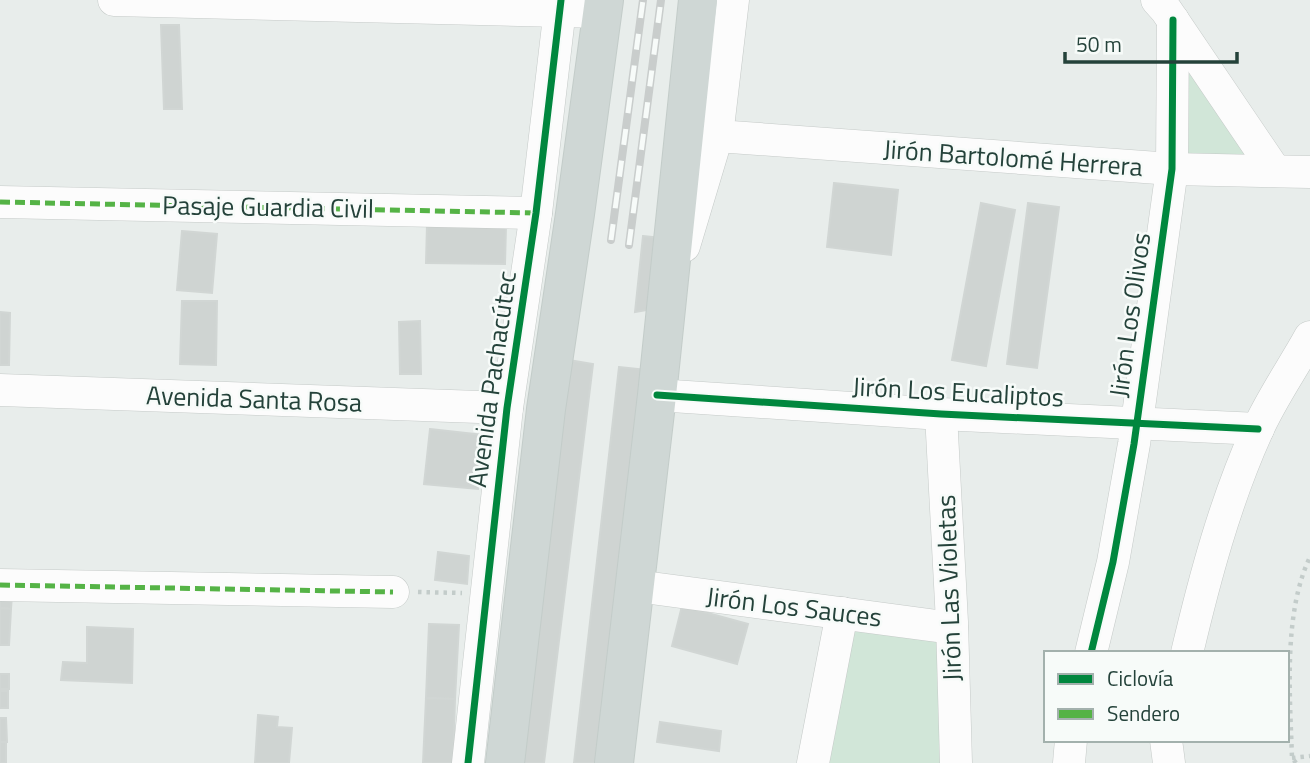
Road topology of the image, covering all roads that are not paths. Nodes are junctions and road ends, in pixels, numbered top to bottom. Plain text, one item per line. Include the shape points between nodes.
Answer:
1 (114, 0) edge
2 (698, 0) edge
3 (733, 0) edge
4 (560, 6) edge
5 (604, 6) edge
6 (1165, 10) edge
7 (717, 136) junction
8 (1172, 169) junction
9 (1309, 171) edge
10 (1275, 172) junction
11 (0, 202) edge
12 (536, 213) junction
13 (666, 304) junction
14 (1310, 337) edge
15 (0, 390) edge
16 (657, 395) junction
17 (508, 408) junction
18 (941, 414) junction
19 (1136, 422) junction
20 (1258, 429) junction
21 (0, 585) edge
22 (636, 586) junction
23 (393, 592) road end
24 (842, 613) junction
25 (952, 628) junction
26 (1091, 651) edge
27 (1187, 651) edge
28 (1071, 742) edge
29 (1166, 742) edge
30 (468, 763) edge
31 (505, 763) edge
32 (614, 763) edge
33 (813, 763) edge
34 (956, 763) edge
35 (1069, 763) edge
36 (1169, 763) edge

1 - 4 street
2 - 13 main road
3 - 7 street
4 - 5 street
4 - 12 street, Avenida Pachacútec
5 - 31 main road via 545,409
6 - 8 street, Jirón Los Olivos
6 - 10 street
7 - 8 street, Jirón Bartolomé Herrera
7 - 13 street
8 - 10 street, Jirón Bartolomé Herrera
8 - 19 street, Jirón Los Olivos
9 - 10 street, Jirón Bartolomé Herrera
11 - 12 street, Pasaje Guardia Civil
12 - 17 street, Avenida Pachacútec
13 - 16 main road
14 - 20 street
15 - 17 street, Avenida Santa Rosa
16 - 18 street, Jirón Los Eucaliptos
16 - 22 main road
17 - 30 street, Avenida Pachacútec
18 - 19 street, Jirón Los Eucaliptos
18 - 25 street, Jirón Las Violetas
19 - 20 street, Jirón Los Eucaliptos
19 - 26 street, Jirón Los Olivos via 1113,562
20 - 27 street via 1207,570
21 - 23 street
22 - 24 street, Jirón Los Sauces
22 - 32 main road
24 - 25 street, Jirón Los Sauces
24 - 33 street
25 - 34 street, Jirón Las Violetas
28 - 35 street
29 - 36 street

